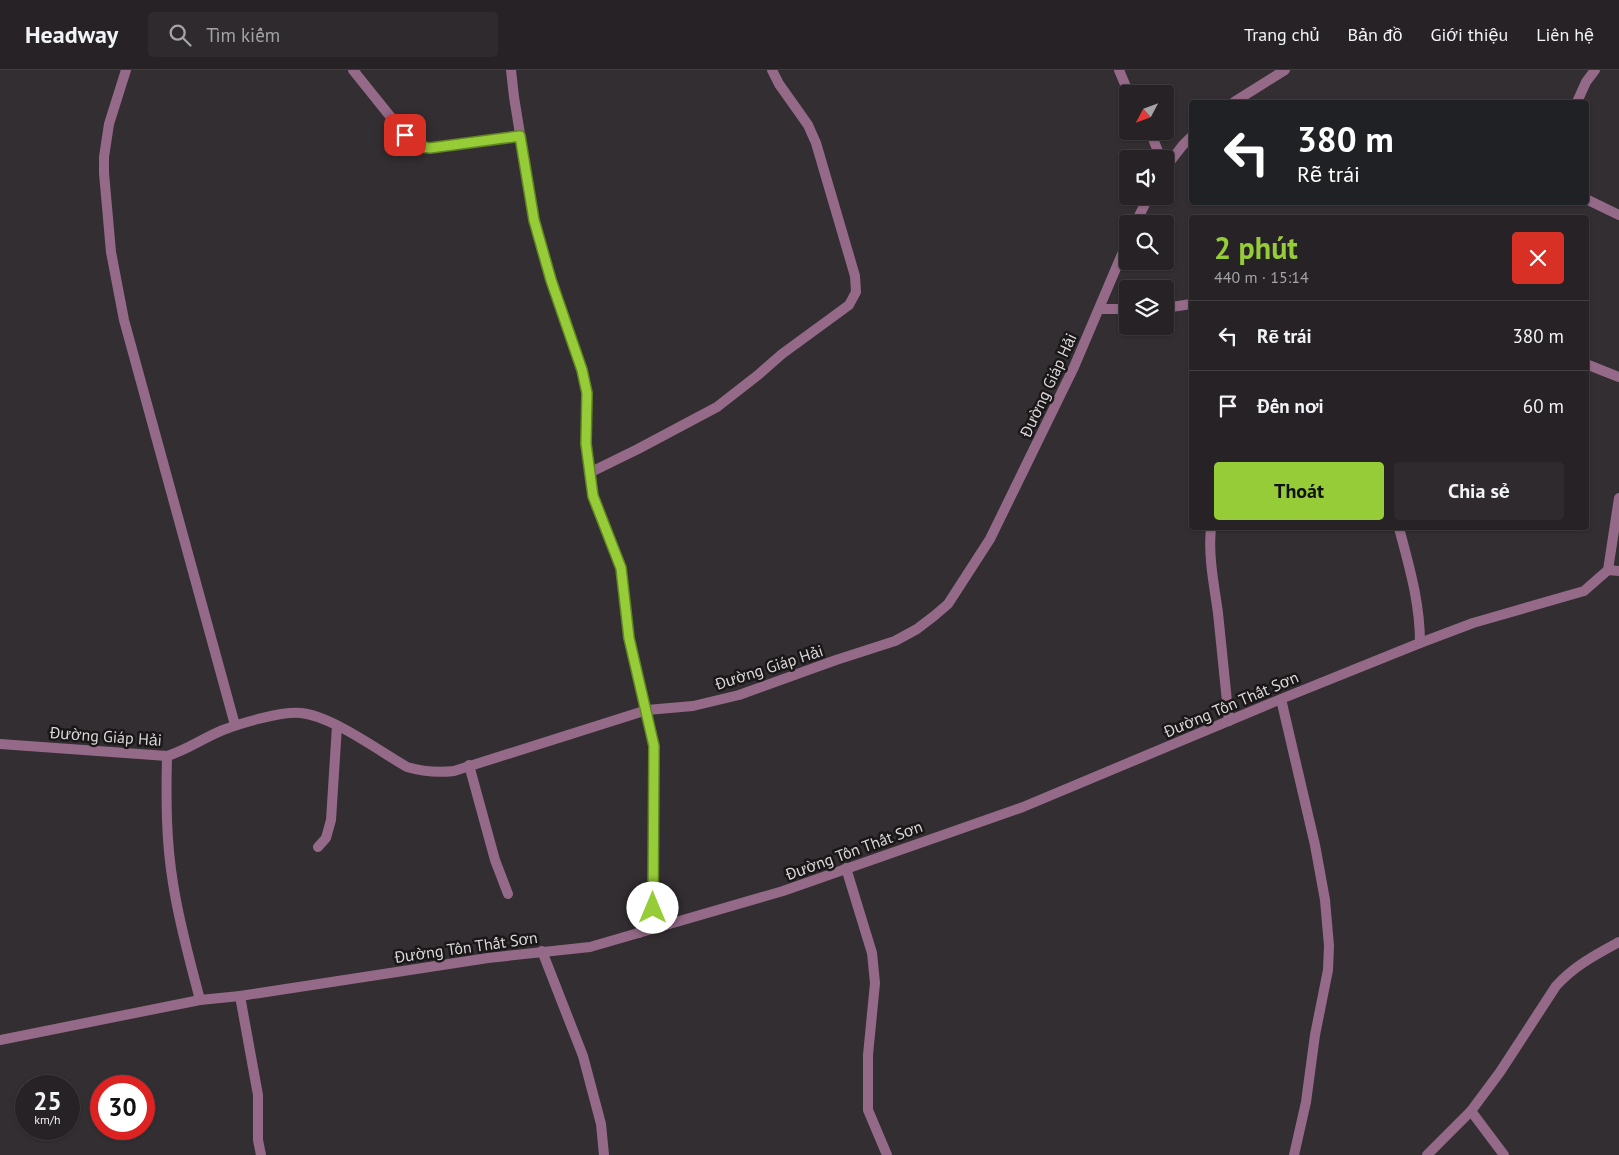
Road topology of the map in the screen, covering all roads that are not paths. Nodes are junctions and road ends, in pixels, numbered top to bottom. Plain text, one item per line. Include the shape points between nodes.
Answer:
1 (126, 70) edge
2 (353, 70) edge
3 (511, 70) edge
4 (772, 70) edge
5 (1119, 70) edge
6 (1286, 70) edge
7 (1595, 70) edge
8 (1125, 85) edge
9 (1237, 100) edge
10 (1578, 100) edge
11 (520, 136) junction
12 (1189, 139) edge
13 (1174, 156) edge
14 (1589, 200) edge
15 (1619, 215) edge
16 (1119, 262) edge
17 (1189, 304) edge
18 (1174, 307) edge
19 (1100, 309) junction
20 (1119, 309) edge
21 (1589, 365) edge
22 (1619, 377) edge
23 (589, 473) junction
24 (1619, 498) edge
25 (1211, 530) edge
26 (1400, 530) edge
27 (1608, 570) junction
28 (1619, 571) edge
29 (1420, 643) junction
30 (1281, 699) junction
31 (647, 710) junction
32 (1229, 721) junction
33 (235, 726) junction
34 (337, 726) junction
35 (0, 744) edge
36 (167, 756) junction
37 (469, 765) junction
38 (318, 848) dead end
39 (846, 868) junction
40 (508, 894) dead end
41 (638, 933) junction
42 (1619, 942) edge
43 (542, 951) junction
44 (240, 996) junction
45 (200, 1000) junction
46 (0, 1040) edge
47 (1471, 1111) junction
48 (261, 1155) edge
49 (604, 1155) edge
50 (887, 1155) edge
51 (1294, 1155) edge
52 (1427, 1155) edge
53 (1504, 1155) edge

1 - 33 street via 104,157 111,252 124,320
2 - 11 street via 417,146 430,148
3 - 11 street
4 - 23 street via 808,125 820,155 855,276 853,299 716,407
5 - 8 street
6 - 9 street
7 - 10 street
11 - 23 street via 534,220 587,393
12 - 13 street
14 - 15 street
16 - 19 street, Đường Giáp Hải
17 - 18 street
19 - 20 street
19 - 31 street, Đường Giáp Hải via 990,539 948,604 896,641 738,695 693,706
21 - 22 street
23 - 31 street via 593,496 621,568 629,638
24 - 27 street
25 - 32 street via 1213,586
26 - 29 street via 1417,594
27 - 28 street
27 - 29 street, Đường Tôn Thất Sơn via 1584,590 1473,623
29 - 30 street, Đường Tôn Thất Sơn
30 - 32 street, Đường Tôn Thất Sơn
30 - 51 street via 1315,845 1329,946 1328,970 1306,1102
31 - 37 street, Đường Giáp Hải
31 - 41 street via 654,746 653,908
32 - 39 street, Đường Tôn Thất Sơn via 1024,807
33 - 34 street, Đường Giáp Hải via 295,712 313,715
33 - 36 street, Đường Giáp Hải
34 - 37 street, Đường Giáp Hải via 420,771 454,771
34 - 38 street via 331,820 326,838
35 - 36 street, Đường Giáp Hải
36 - 45 street via 168,842 173,883
37 - 40 street via 495,860
39 - 41 street, Đường Tôn Thất Sơn via 783,891
39 - 50 street via 872,953 875,983 868,1055 868,1110
41 - 43 street, Đường Tôn Thất Sơn via 590,947
42 - 47 street via 1578,965 1556,986
43 - 44 street, Đường Tôn Thất Sơn
43 - 49 street via 583,1056 602,1124
44 - 45 street, Đường Tôn Thất Sơn
44 - 48 street via 258,1095
45 - 46 street, Đường Tôn Thất Sơn
47 - 52 street
47 - 53 street

